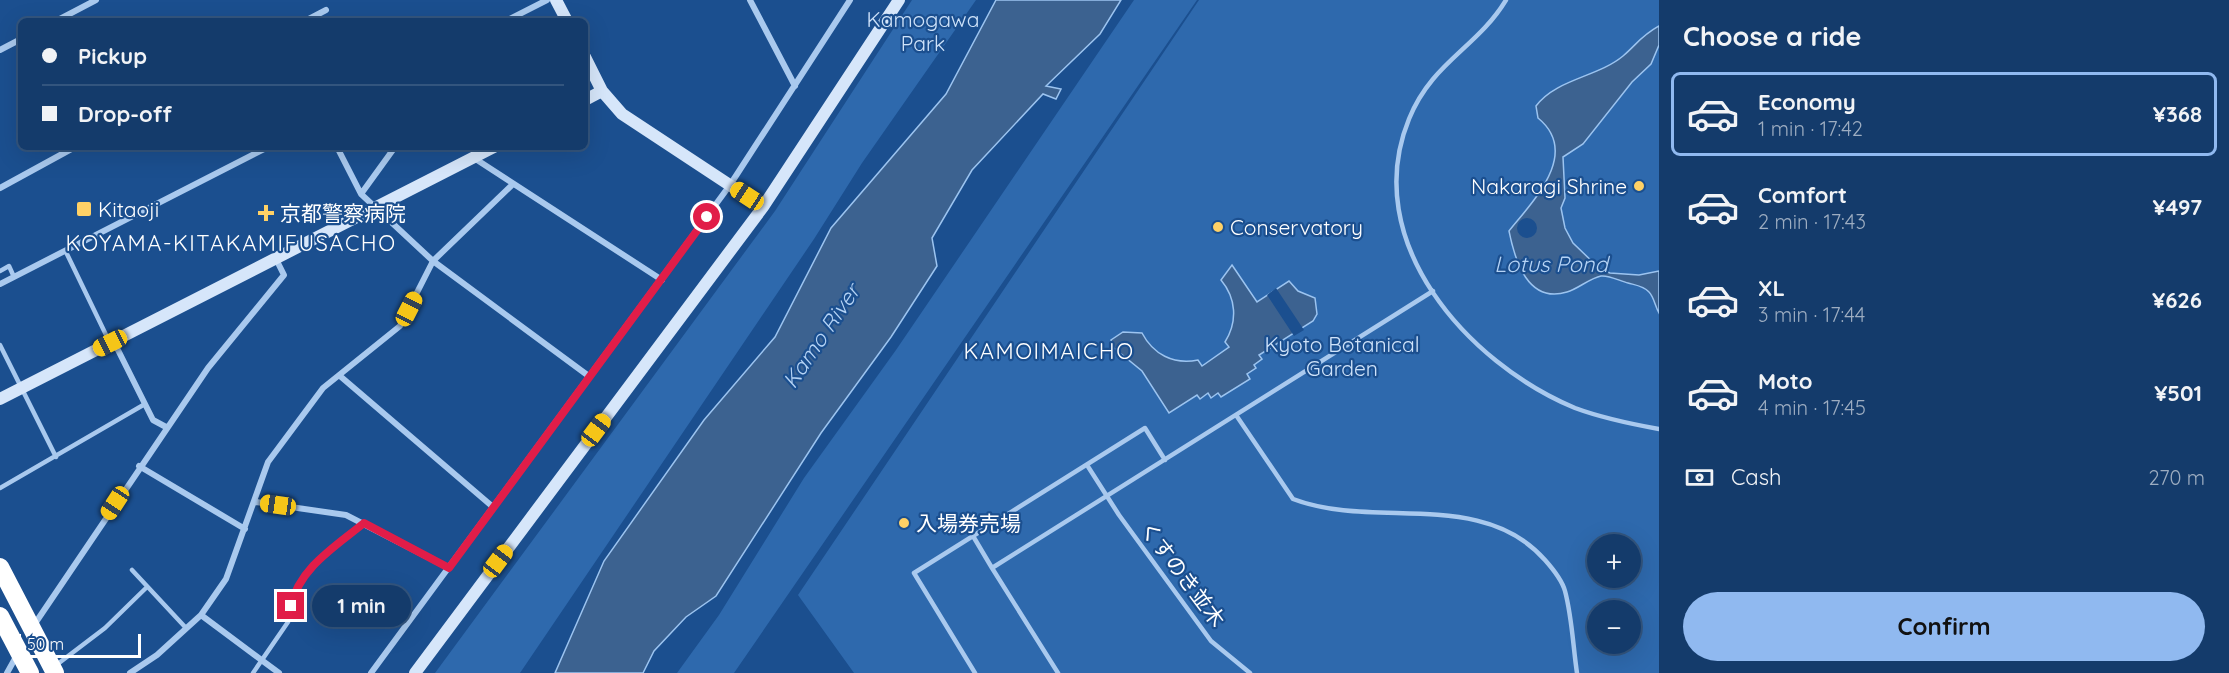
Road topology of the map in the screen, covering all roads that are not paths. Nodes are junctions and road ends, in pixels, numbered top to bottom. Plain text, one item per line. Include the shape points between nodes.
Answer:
1 (96, 0) edge
2 (547, 0) edge
3 (556, 0) edge
4 (750, 0) edge
5 (850, 0) edge
6 (899, 0) edge
7 (1506, 0) edge
8 (82, 3) edge
9 (326, 10) dead end
10 (60, 18) edge
11 (311, 18) edge
12 (512, 18) edge
13 (565, 18) edge
14 (18, 41) edge
15 (0, 50) edge
16 (588, 63) edge
17 (795, 86) junction
18 (602, 91) junction
19 (588, 98) edge
20 (70, 150) edge
21 (262, 150) edge
22 (339, 150) edge
23 (393, 150) edge
24 (488, 150) edge
25 (473, 158) junction
26 (513, 184) junction
27 (730, 185) junction
28 (0, 188) edge
29 (361, 194) junction
30 (763, 207) junction
31 (375, 208) junction
32 (66, 252) junction
33 (276, 258) junction
34 (433, 261) junction
35 (0, 271) edge
36 (14, 277) junction
37 (662, 280) junction
38 (0, 284) edge
39 (1433, 291) junction
40 (112, 342) junction
41 (0, 345) edge
42 (340, 376) junction
43 (590, 377) junction
44 (21, 389) junction
45 (0, 399) edge
46 (145, 404) junction
47 (1236, 415) junction
48 (166, 427) junction
49 (1659, 429) edge
50 (56, 457) junction
51 (1165, 460) junction
52 (1087, 465) junction
53 (139, 466) junction
54 (0, 488) edge
55 (1107, 496) junction
56 (256, 502) junction
57 (493, 507) junction
58 (364, 523) junction
59 (245, 529) junction
60 (973, 536) junction
61 (0, 567) edge
62 (449, 568) junction
63 (992, 568) junction
64 (132, 570) dead end
65 (147, 588) junction
66 (201, 615) junction
67 (0, 616) edge
68 (32, 628) junction
69 (186, 628) junction
70 (19, 652) junction
71 (263, 661) junction
72 (54, 670) edge
73 (7, 673) edge
74 (30, 673) edge
75 (130, 673) edge
76 (253, 673) edge
77 (279, 673) edge
78 (371, 673) edge
79 (415, 673) edge
80 (975, 673) edge
81 (1058, 673) edge
82 (1250, 673) edge
83 (1576, 673) edge

1 - 8 street
2 - 12 street
3 - 13 street
4 - 17 street
5 - 17 street
6 - 30 street
7 - 39 lane via 1489,25 1429,82 1401,143 1396,187 1402,227 1416,265
8 - 10 street
9 - 11 street
14 - 15 street
16 - 18 street
17 - 27 street
18 - 19 street
18 - 27 street via 622,114
20 - 28 street
21 - 32 street
22 - 29 street
23 - 29 street
24 - 25 street
25 - 26 street
25 - 31 street
26 - 34 street
26 - 37 street
27 - 30 street
27 - 37 street
29 - 31 street
30 - 79 street
31 - 33 street
31 - 34 street
32 - 36 street
32 - 40 lane
33 - 40 street
33 - 48 street via 284,275 208,368
34 - 42 street via 400,326
34 - 43 street
35 - 36 lane via 9,266
36 - 38 street
37 - 43 street
39 - 47 lane
39 - 49 lane via 1479,345 1537,388 1586,411
40 - 44 street
40 - 46 street
41 - 44 lane
42 - 56 street via 323,388 268,462
42 - 57 street
43 - 57 street
44 - 45 street
44 - 50 lane
46 - 48 street via 153,420
46 - 50 lane
47 - 51 lane
47 - 83 lane via 1293,499 1354,513 1468,518 1496,525 1527,543 1563,586
48 - 53 street
50 - 54 lane
51 - 52 lane via 1145,428
51 - 55 lane
52 - 55 lane, くすのき並木
52 - 60 lane
53 - 59 street
53 - 68 street
55 - 63 lane
55 - 82 lane, くすのき並木 via 1211,641
56 - 58 street via 346,514
56 - 59 street
57 - 62 street
58 - 62 street
58 - 71 lane via 312,566 295,590 288,622
59 - 66 street via 226,579
60 - 63 lane
60 - 80 lane via 914,573
61 - 68 highway
62 - 78 street
63 - 81 lane
64 - 65 lane
65 - 69 lane
65 - 72 lane
66 - 69 street
66 - 71 street
67 - 70 highway
68 - 72 highway
69 - 75 street
70 - 73 street
70 - 74 highway
71 - 76 lane
71 - 77 street

